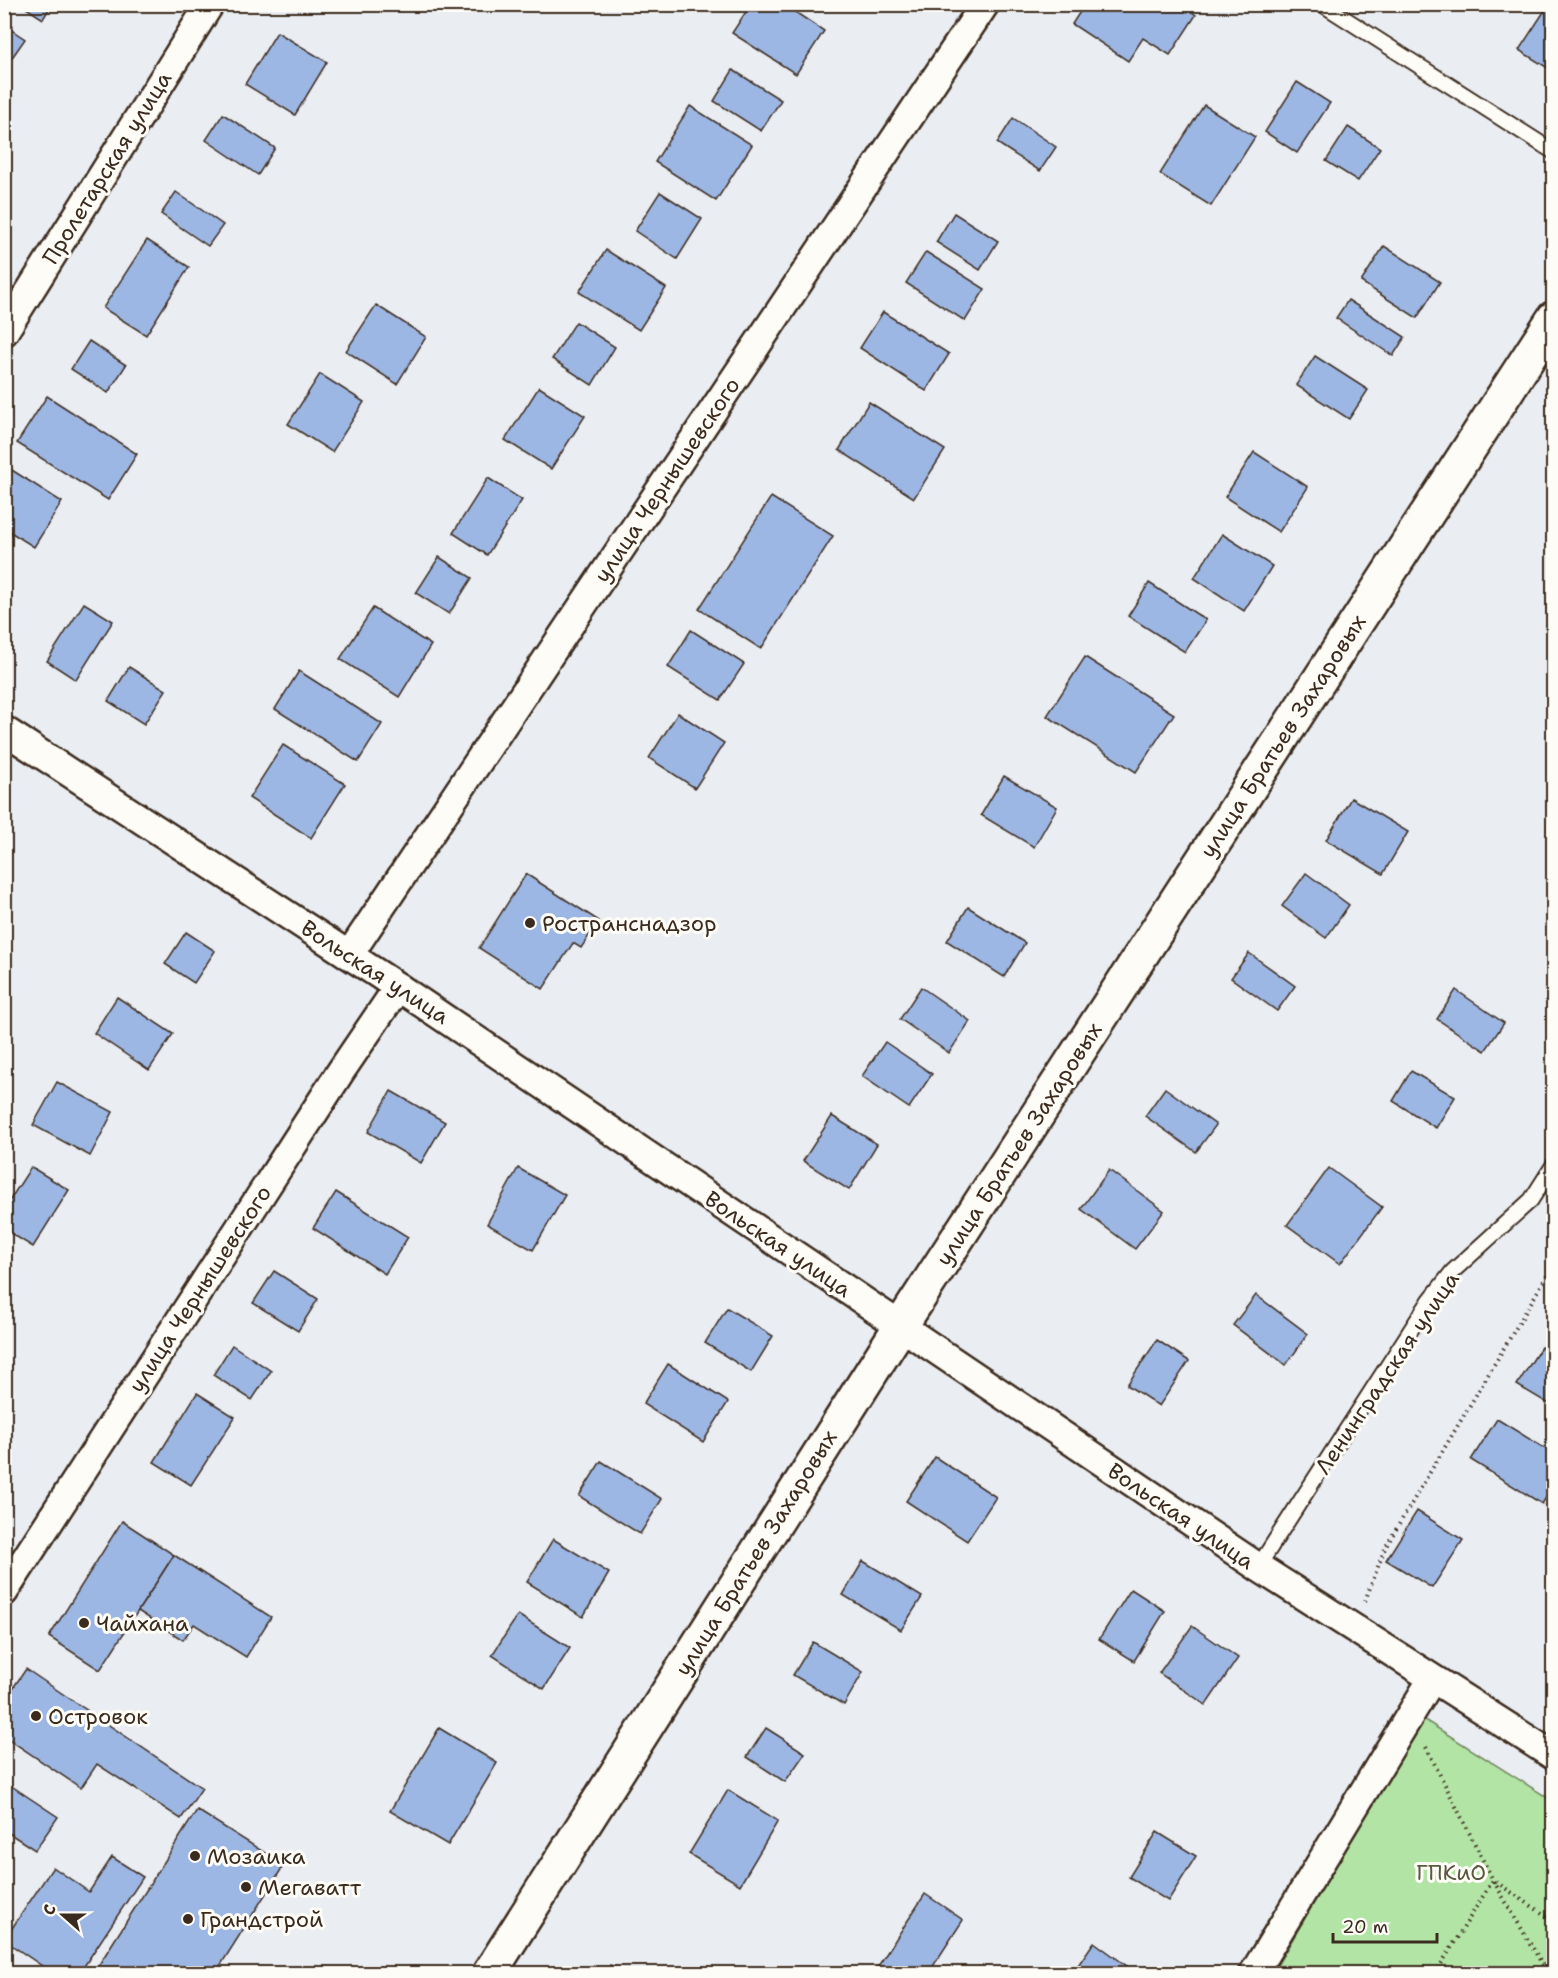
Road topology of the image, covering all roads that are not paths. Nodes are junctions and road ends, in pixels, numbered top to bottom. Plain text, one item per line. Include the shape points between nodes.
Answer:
1 (210, 4) edge
2 (985, 4) edge
3 (1322, 4) edge
4 (1554, 152) edge
5 (1554, 318) edge
6 (4, 332) edge
7 (4, 730) edge
8 (349, 955) junction
9 (398, 987) junction
10 (1554, 1164) edge
11 (900, 1327) junction
12 (1258, 1567) junction
13 (4, 1592) edge
14 (1432, 1679) junction
15 (1554, 1756) edge
16 (489, 1974) edge
17 (1253, 1974) edge

1 - 6 street, Пролетарская улица
2 - 8 street, улица Чернышевского
3 - 4 lane
5 - 11 main road, улица Братьев Захаровых
7 - 8 street, Вольская улица
8 - 9 street, Вольская улица
9 - 11 street, Вольская улица
9 - 13 street, улица Чернышевского
10 - 12 lane, Ленинградская улица via 1531,1200 1452,1272 1430,1300
11 - 12 street, Вольская улица
11 - 16 main road, улица Братьев Захаровых
12 - 14 street, Вольская улица
14 - 15 street, Вольская улица
14 - 17 street

